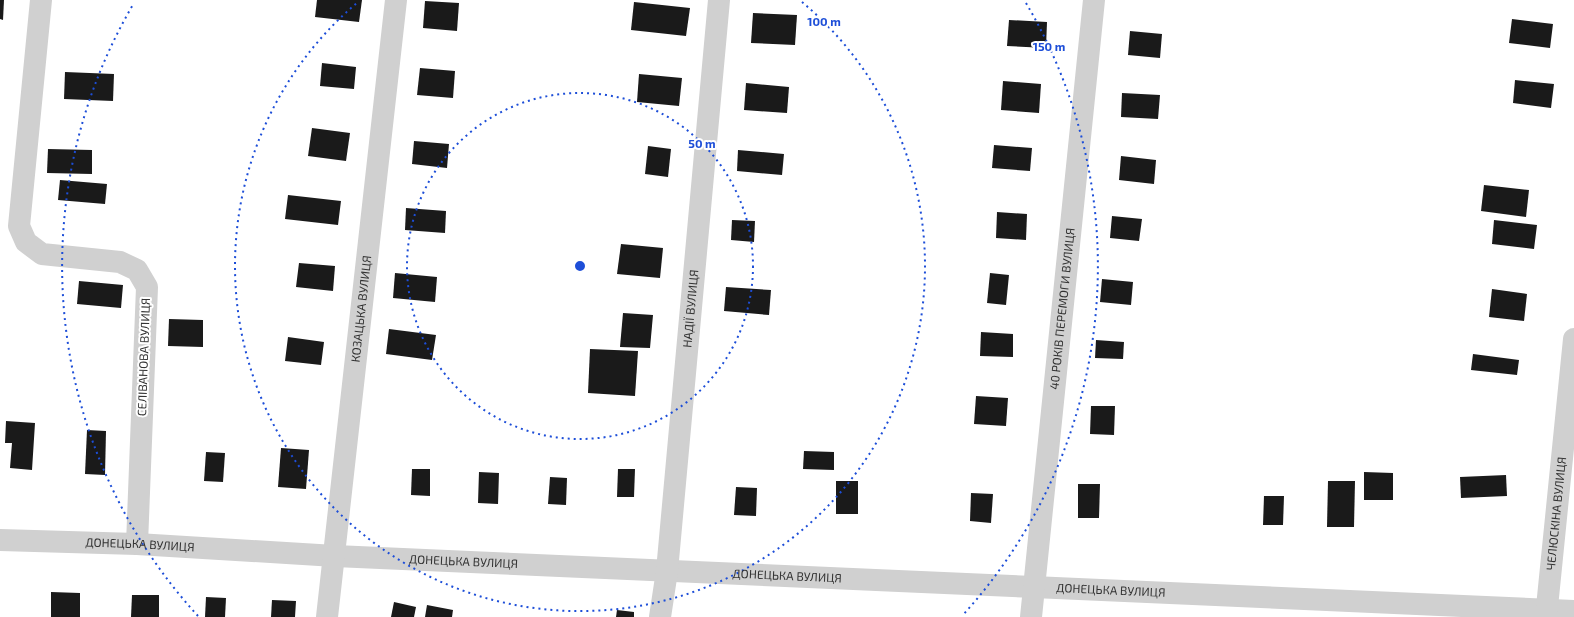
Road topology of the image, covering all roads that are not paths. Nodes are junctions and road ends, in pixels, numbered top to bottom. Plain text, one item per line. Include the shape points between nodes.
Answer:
1 (41, 0) edge
2 (396, 0) edge
3 (719, 0) edge
4 (1094, 0) edge
5 (1574, 339) edge
6 (0, 540) edge
7 (137, 544) junction
8 (335, 556) junction
9 (667, 571) junction
10 (1035, 588) junction
11 (1574, 611) edge
12 (1546, 614) edge
13 (327, 617) edge
14 (660, 617) edge
15 (1031, 617) edge

1 - 7 street, СЕЛІВАНОВА ВУЛИЦЯ via 19,226 26,242 42,254 120,262 138,270 147,288
2 - 8 street, КОЗАЦЬКА ВУЛИЦЯ
3 - 9 street, НАДІЇ ВУЛИЦЯ
4 - 10 street, 40 РОКІВ ПЕРЕМОГИ ВУЛИЦЯ
5 - 12 street, ЧЕЛЮСКІНА ВУЛИЦЯ
6 - 7 street, ДОНЕЦЬКА ВУЛИЦЯ
7 - 8 street, ДОНЕЦЬКА ВУЛИЦЯ
8 - 9 street, ДОНЕЦЬКА ВУЛИЦЯ
8 - 13 street, КОЗАЦЬКА ВУЛИЦЯ
9 - 10 street, ДОНЕЦЬКА ВУЛИЦЯ
9 - 14 street, НАДІЇ ВУЛИЦЯ
10 - 12 street, ДОНЕЦЬКА ВУЛИЦЯ
10 - 15 street, 40 РОКІВ ПЕРЕМОГИ ВУЛИЦЯ
11 - 12 street, ДОНЕЦЬКА ВУЛИЦЯ

